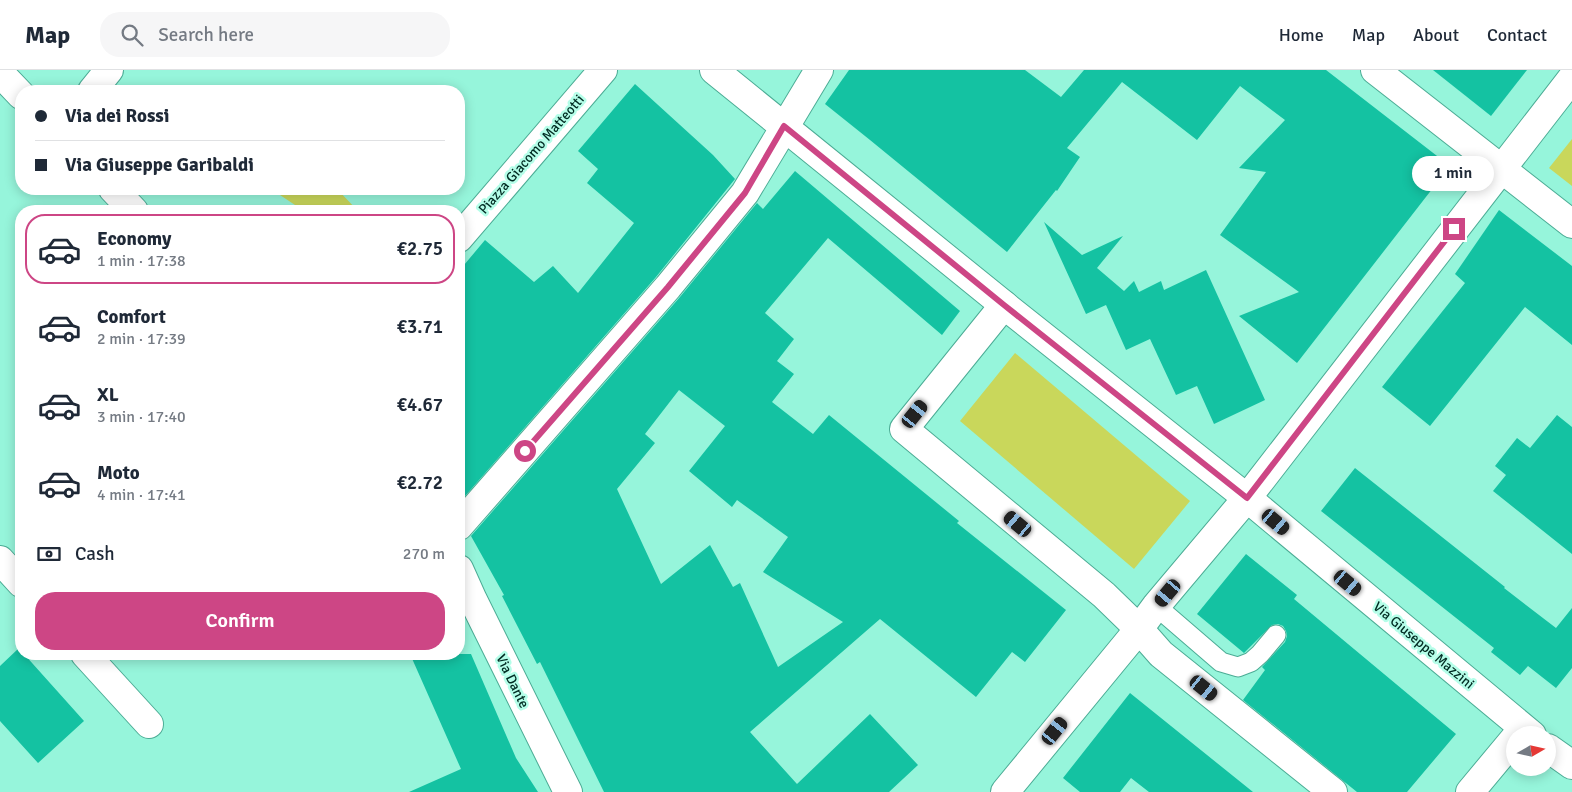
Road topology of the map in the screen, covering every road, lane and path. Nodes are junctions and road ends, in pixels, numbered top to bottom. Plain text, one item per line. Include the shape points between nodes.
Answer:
1 (109, 70) edge
2 (604, 70) edge
3 (714, 70) edge
4 (819, 70) edge
5 (1375, 70) edge
6 (0, 73) edge
7 (1572, 78) edge
8 (97, 85) edge
9 (15, 88) edge
10 (784, 126) junction
11 (1502, 168) junction
12 (118, 195) edge
13 (128, 205) edge
14 (1572, 224) edge
15 (465, 231) edge
16 (1004, 305) junction
17 (1247, 498) junction
18 (465, 519) edge
19 (0, 560) edge
20 (15, 576) edge
21 (465, 582) edge
22 (1156, 606) junction
23 (1139, 629) junction
24 (1276, 635) dead end
25 (90, 660) edge
26 (149, 724) dead end
27 (1513, 726) edge
28 (1506, 752) edge
29 (1556, 754) edge
30 (1572, 765) edge
31 (568, 792) edge
32 (1005, 792) edge
33 (1333, 792) edge
34 (1470, 792) edge

1 - 8 street
2 - 15 street, Piazza Giacomo Matteotti
3 - 10 street, Via Giuseppe Mazzini
4 - 10 street
5 - 11 street
6 - 9 street
7 - 11 street
10 - 16 street, Via Giuseppe Mazzini
10 - 18 street via 745,193 668,287
11 - 14 street
11 - 17 street
12 - 13 street
16 - 17 street, Via Giuseppe Mazzini
16 - 23 street via 904,428 1104,595
17 - 22 street
17 - 27 street, Via Giuseppe Mazzini
19 - 20 street
21 - 31 street, Via Dante
22 - 23 street
22 - 24 lane via 1221,662 1238,667 1251,662
23 - 32 street
23 - 33 street via 1161,654
25 - 26 street
28 - 34 street
29 - 30 street

